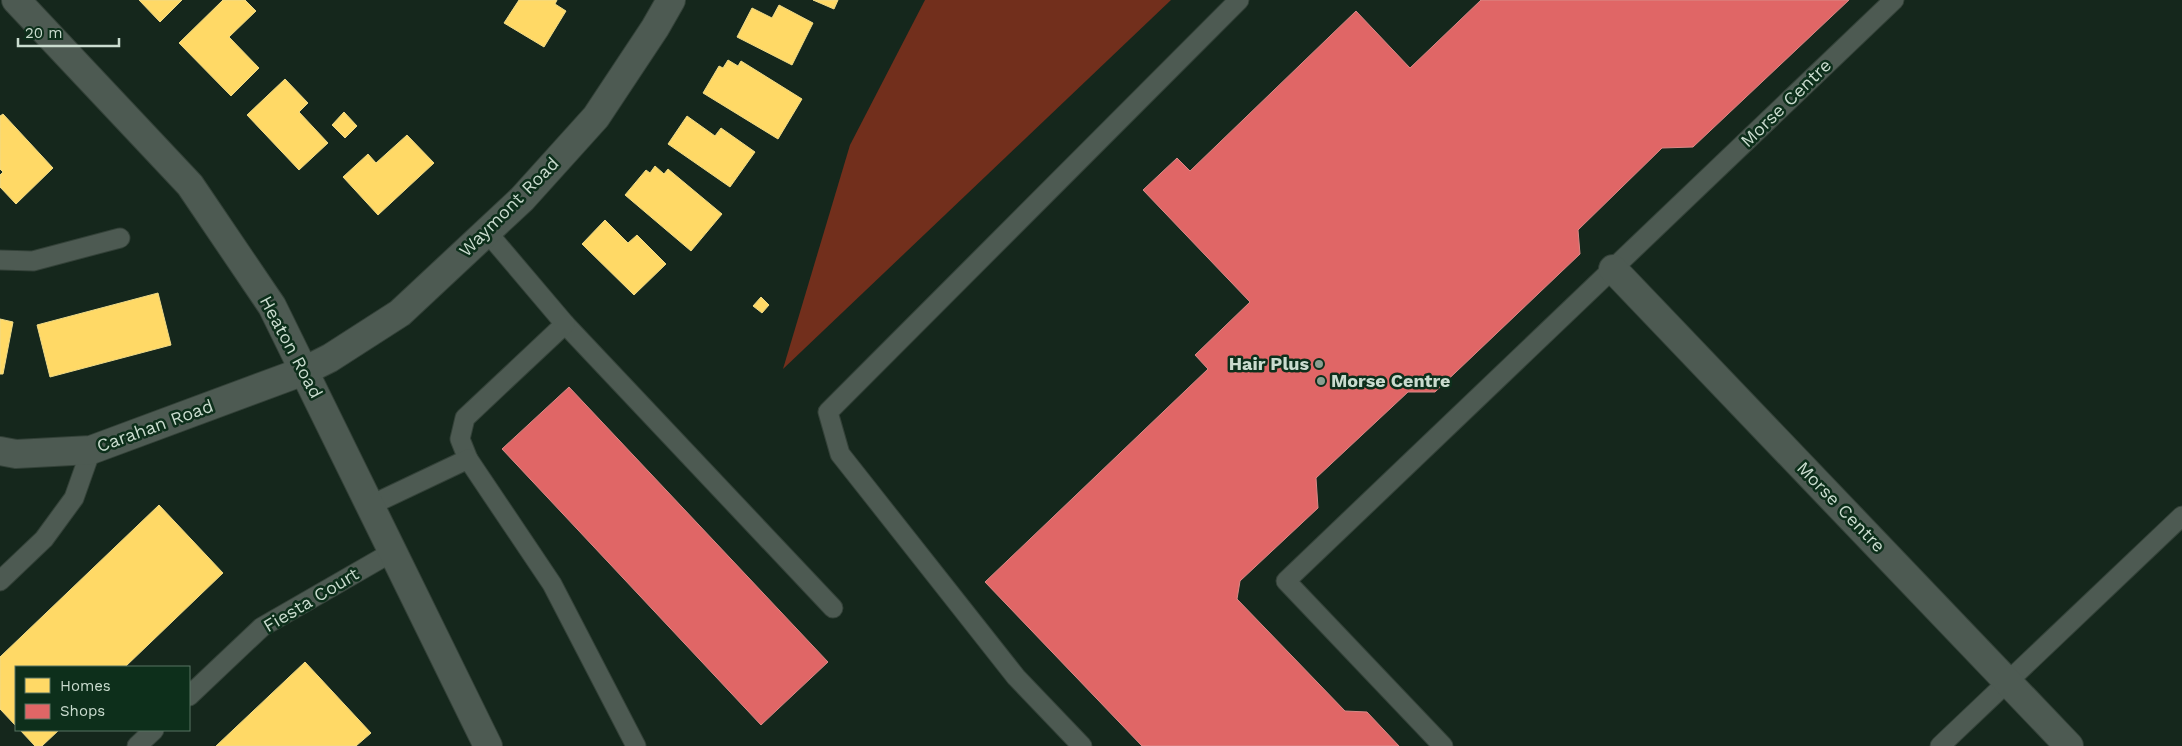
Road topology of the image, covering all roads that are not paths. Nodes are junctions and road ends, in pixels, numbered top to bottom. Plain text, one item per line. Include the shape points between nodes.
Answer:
1 (16, 0) edge
2 (671, 0) edge
3 (1239, 0) edge
4 (1894, 0) edge
5 (487, 232) junction
6 (120, 238) dead end
7 (0, 260) edge
8 (1613, 268) junction
9 (565, 324) junction
10 (304, 370) junction
11 (92, 450) junction
12 (0, 451) edge
13 (468, 459) junction
14 (371, 505) junction
15 (2182, 516) edge
16 (394, 551) junction
17 (0, 581) edge
18 (833, 608) dead end
19 (2007, 682) junction
20 (190, 695) edge
21 (153, 731) edge
22 (137, 746) edge
23 (488, 746) edge
24 (636, 746) edge
25 (1082, 746) edge
26 (1443, 746) edge
27 (1940, 746) edge
28 (2069, 746) edge

1 - 10 street, Heaton Road via 190,184 272,306
2 - 5 street, Waymont Road via 596,117 522,199
3 - 25 lane via 828,412 840,454 1016,677
4 - 8 lane, Morse Centre
5 - 9 lane
5 - 10 street, Waymont Road via 400,313 330,358
6 - 7 lane via 33,261
8 - 19 street, Morse Centre
8 - 26 lane, Morse Centre via 1286,581
9 - 13 lane via 465,418 460,439
9 - 18 lane
10 - 11 street, Carahan Road
10 - 14 street, Heaton Road
11 - 12 street, Carahan Road via 16,454
11 - 17 lane via 74,498 44,539
13 - 14 lane
13 - 24 lane via 552,584
14 - 16 street, Heaton Road
15 - 19 lane
16 - 20 lane, Fiesta Court via 262,627
16 - 23 street, Heaton Road
19 - 27 lane
19 - 28 street, Morse Centre
21 - 22 lane

